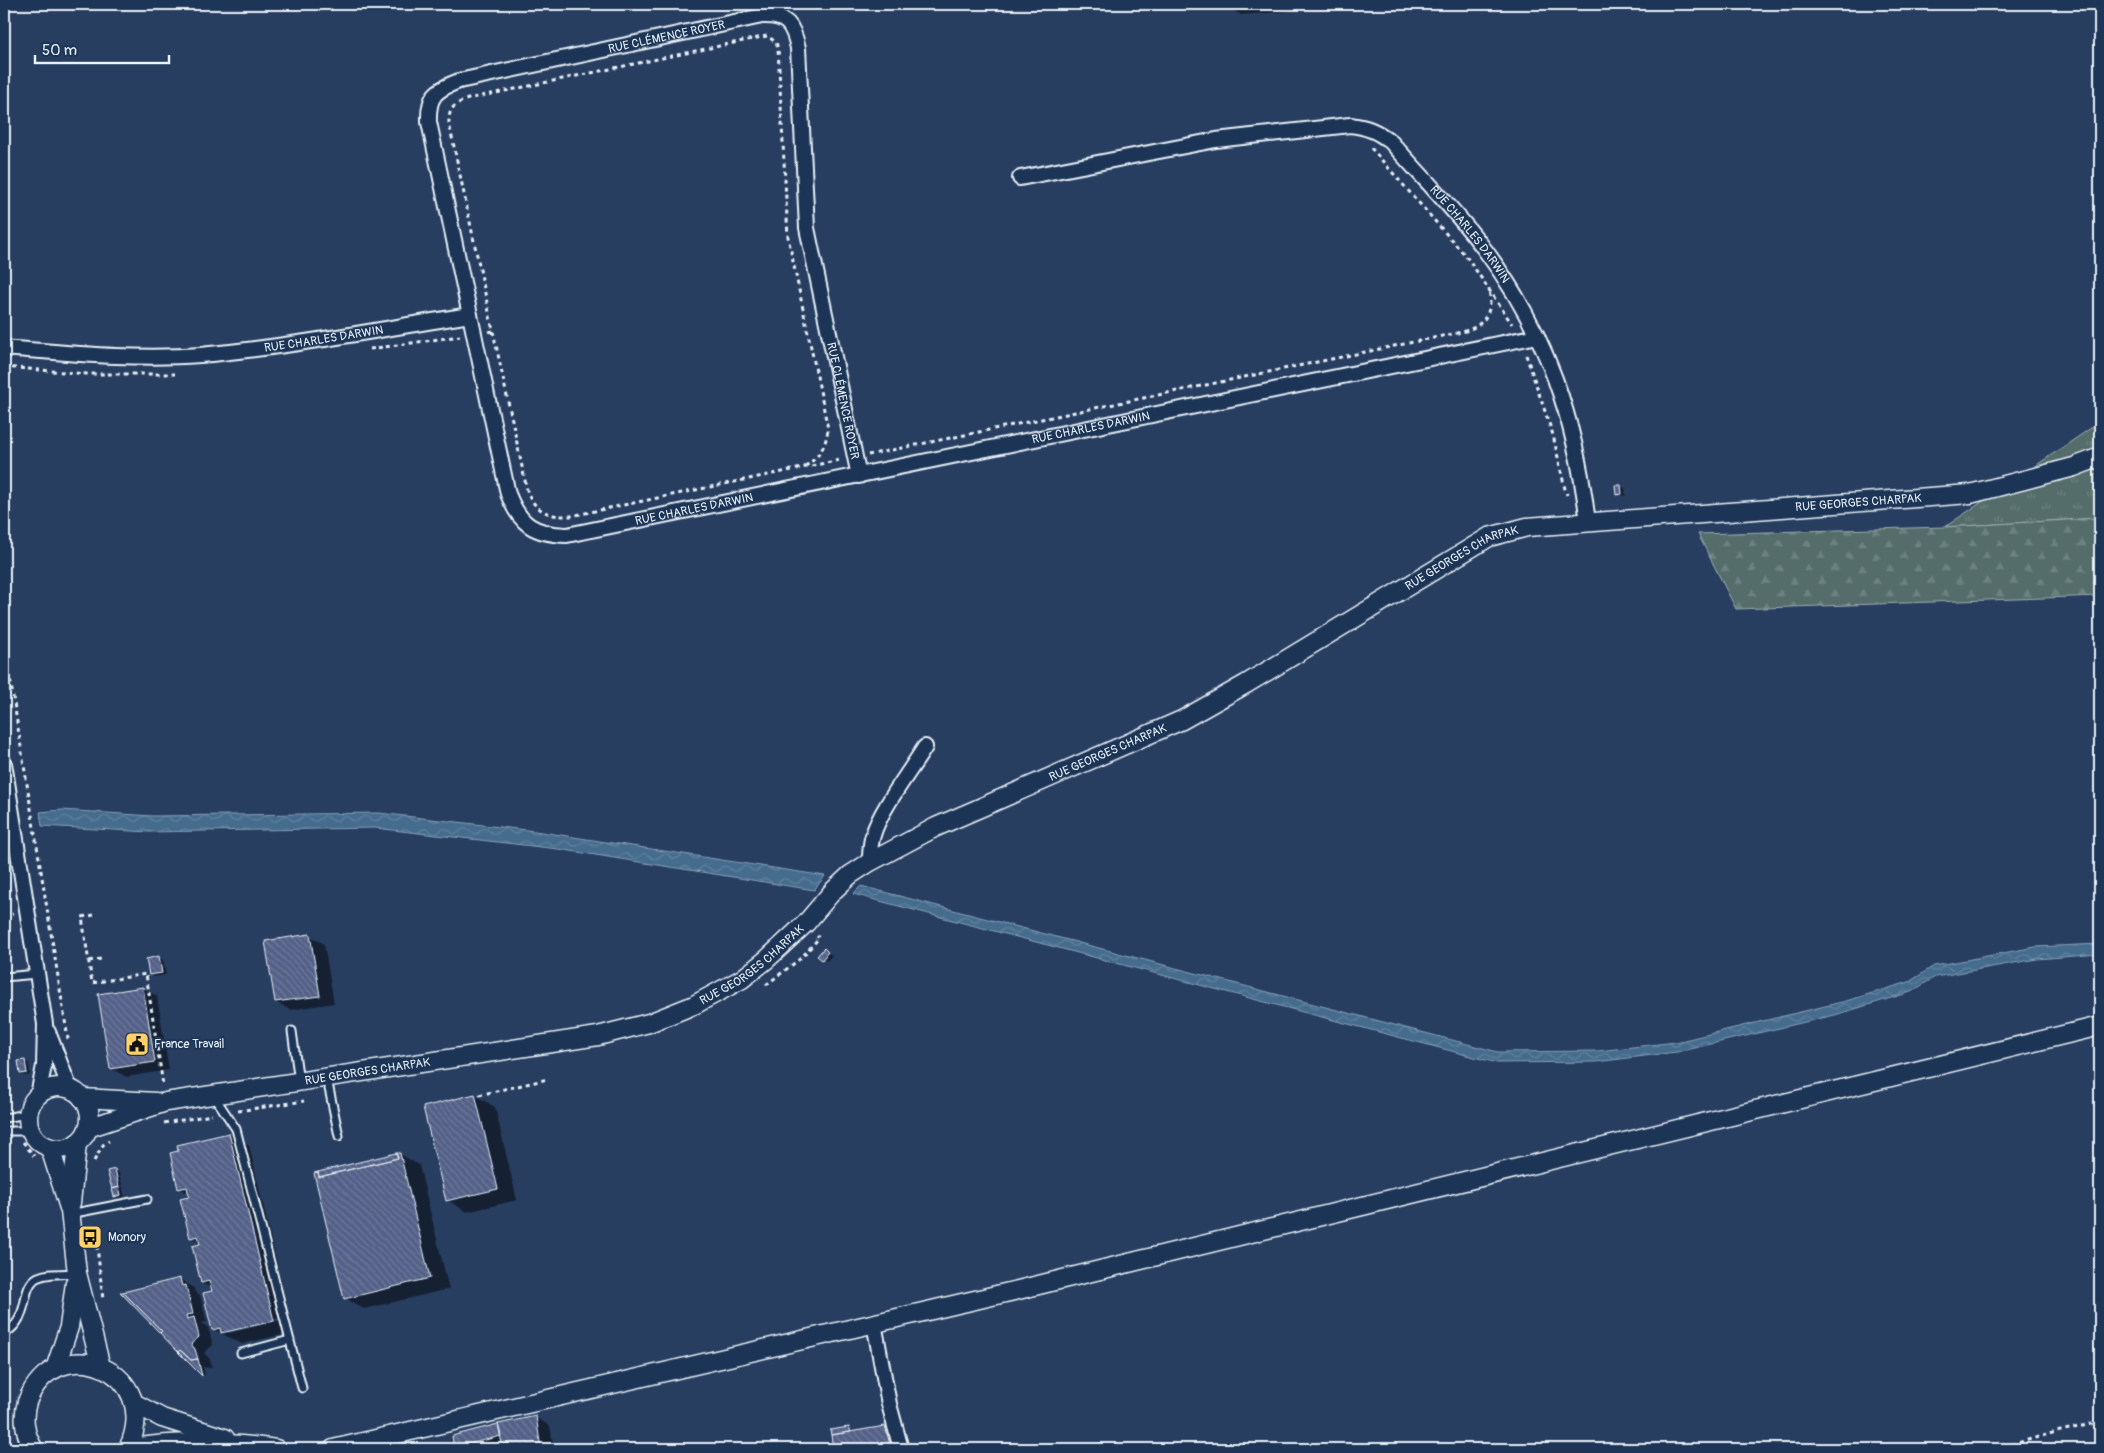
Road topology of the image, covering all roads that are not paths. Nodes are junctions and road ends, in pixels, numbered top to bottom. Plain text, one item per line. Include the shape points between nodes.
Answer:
1 (1020, 178) dead end
2 (470, 314) junction
3 (1537, 336) junction
4 (4, 348) edge
5 (2100, 457) edge
6 (860, 476) junction
7 (1588, 523) junction
8 (926, 747) dead end
9 (4, 763) edge
10 (870, 862) junction
11 (37, 974) junction
12 (4, 977) edge
13 (45, 1024) junction
14 (2100, 1026) edge
15 (292, 1031) dead end
16 (327, 1078) junction
17 (299, 1082) junction
18 (76, 1093) junction
19 (38, 1095) junction
20 (165, 1095) junction
21 (214, 1096) junction
22 (4, 1118) edge
23 (30, 1123) junction
24 (88, 1128) junction
25 (4, 1131) edge
26 (339, 1136) dead end
27 (77, 1143) junction
28 (50, 1148) junction
29 (147, 1199) dead end
30 (78, 1211) junction
31 (77, 1273) junction
32 (874, 1323) junction
33 (4, 1334) edge
34 (290, 1340) junction
35 (241, 1353) dead end
36 (101, 1367) junction
37 (55, 1369) junction
38 (302, 1388) dead end
39 (134, 1403) junction
40 (249, 1445) junction
41 (30, 1447) edge
42 (128, 1449) edge
43 (276, 1449) edge
44 (333, 1449) edge
45 (900, 1449) edge

1 - 3 street, RUE CHARLES DARWIN via 1216,140 1350,125 1364,127 1391,142 1485,250 1505,278
2 - 4 street, RUE CHARLES DARWIN via 200,354 134,356
2 - 6 street, RUE CHARLES DARWIN via 508,494 519,516 537,530 567,535
2 - 6 street, RUE CLÉMENCE ROYER via 429,122 428,107 433,96 444,86 459,81 775,15 786,21 795,33 798,48 807,228
3 - 6 street, RUE CHARLES DARWIN
3 - 7 street, RUE CHARLES DARWIN via 1553,370 1576,443
5 - 7 street, RUE GEORGES CHARPAK via 2074,467 1970,494
7 - 10 street, RUE GEORGES CHARPAK via 1527,527 1489,537 1182,720 936,827
8 - 10 street via 880,819 873,834
9 - 11 street
10 - 16 street, RUE GEORGES CHARPAK via 833,891 806,923 742,979 694,1005 649,1023 598,1036
11 - 12 lane
11 - 13 street
13 - 18 street
13 - 19 street via 44,1066
14 - 32 street
15 - 17 lane
16 - 17 street, RUE GEORGES CHARPAK
16 - 26 lane
17 - 21 street, RUE GEORGES CHARPAK
18 - 19 street via 53,1088
18 - 20 street, RUE GEORGES CHARPAK
18 - 24 street via 89,1112
19 - 23 street via 32,1104
20 - 21 street, RUE GEORGES CHARPAK
20 - 24 street, RUE GEORGES CHARPAK
21 - 34 lane via 236,1129
22 - 23 lane
23 - 25 lane
23 - 28 street via 40,1143
24 - 27 street
27 - 28 street via 69,1148
27 - 30 street
28 - 30 street
29 - 30 lane
30 - 31 street
31 - 33 lane via 36,1278 28,1286 23,1313 12,1330
31 - 36 street
31 - 37 street via 69,1327
32 - 44 street
32 - 45 street
34 - 35 lane
34 - 38 lane
36 - 37 street via 86,1363
36 - 39 street via 122,1381
37 - 41 street via 41,1379 25,1408
39 - 40 street via 169,1421
39 - 42 street via 135,1427
40 - 42 street via 169,1443
40 - 43 street

